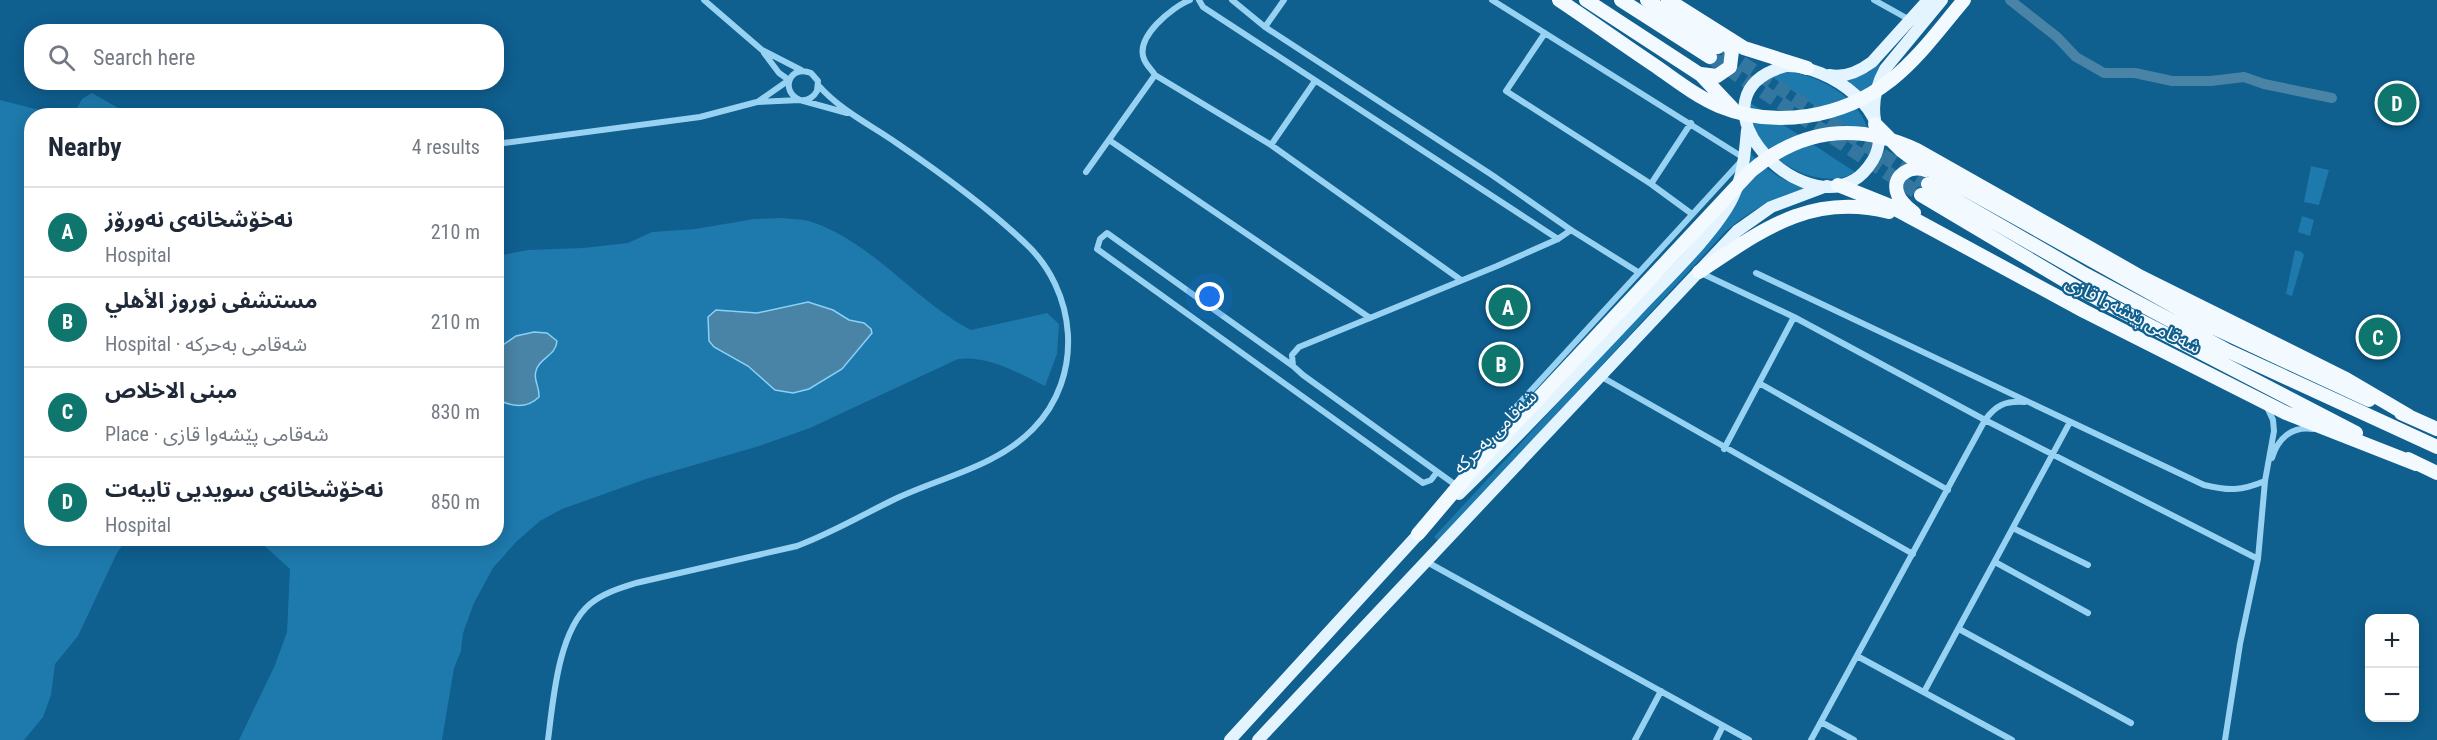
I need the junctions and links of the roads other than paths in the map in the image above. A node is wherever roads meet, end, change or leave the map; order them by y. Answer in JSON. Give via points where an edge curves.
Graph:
{"nodes":[{"id":1,"x":704,"y":0,"type":"edge"},
{"id":2,"x":1190,"y":0,"type":"edge"},
{"id":3,"x":1199,"y":0,"type":"edge"},
{"id":4,"x":1232,"y":0,"type":"edge"},
{"id":5,"x":1284,"y":0,"type":"edge"},
{"id":6,"x":1492,"y":0,"type":"edge"},
{"id":7,"x":1559,"y":0,"type":"edge"},
{"id":8,"x":1586,"y":0,"type":"edge"},
{"id":9,"x":1621,"y":0,"type":"edge"},
{"id":10,"x":1647,"y":0,"type":"edge"},
{"id":11,"x":1668,"y":0,"type":"edge"},
{"id":12,"x":1874,"y":0,"type":"edge"},
{"id":13,"x":1928,"y":0,"type":"edge"},
{"id":14,"x":1942,"y":0,"type":"edge"},
{"id":15,"x":1964,"y":0,"type":"edge"},
{"id":16,"x":1910,"y":21,"type":"junction"},
{"id":17,"x":1265,"y":27,"type":"junction"},
{"id":18,"x":1712,"y":29,"type":"junction"},
{"id":19,"x":1545,"y":33,"type":"junction"},
{"id":20,"x":762,"y":50,"type":"junction"},
{"id":21,"x":801,"y":70,"type":"junction"},
{"id":22,"x":1694,"y":70,"type":"junction"},
{"id":23,"x":1813,"y":70,"type":"junction"},
{"id":24,"x":1155,"y":75,"type":"junction"},
{"id":25,"x":789,"y":80,"type":"junction"},
{"id":26,"x":1316,"y":81,"type":"junction"},
{"id":27,"x":818,"y":85,"type":"junction"},
{"id":28,"x":800,"y":100,"type":"junction"},
{"id":29,"x":757,"y":102,"type":"junction"},
{"id":30,"x":850,"y":114,"type":"junction"},
{"id":31,"x":1691,"y":123,"type":"junction"},
{"id":32,"x":1875,"y":124,"type":"junction"},
{"id":33,"x":1746,"y":126,"type":"junction"},
{"id":34,"x":1109,"y":140,"type":"junction"},
{"id":35,"x":504,"y":143,"type":"edge"},
{"id":36,"x":1271,"y":146,"type":"junction"},
{"id":37,"x":1744,"y":158,"type":"junction"},
{"id":38,"x":1086,"y":172,"type":"dead end"},
{"id":39,"x":1651,"y":184,"type":"junction"},
{"id":40,"x":1929,"y":185,"type":"junction"},
{"id":41,"x":1833,"y":186,"type":"junction"},
{"id":42,"x":1692,"y":214,"type":"junction"},
{"id":43,"x":1571,"y":230,"type":"junction"},
{"id":44,"x":1937,"y":230,"type":"junction"},
{"id":45,"x":1558,"y":239,"type":"junction"},
{"id":46,"x":1959,"y":242,"type":"junction"},
{"id":47,"x":1638,"y":272,"type":"junction"},
{"id":48,"x":1699,"y":272,"type":"junction"},
{"id":49,"x":1756,"y":273,"type":"dead end"},
{"id":50,"x":1461,"y":280,"type":"junction"},
{"id":51,"x":1794,"y":317,"type":"junction"},
{"id":52,"x":1370,"y":318,"type":"junction"},
{"id":53,"x":1293,"y":366,"type":"junction"},
{"id":54,"x":1600,"y":376,"type":"junction"},
{"id":55,"x":1759,"y":383,"type":"junction"},
{"id":56,"x":2258,"y":399,"type":"junction"},
{"id":57,"x":2030,"y":403,"type":"junction"},
{"id":58,"x":2409,"y":416,"type":"junction"},
{"id":59,"x":1985,"y":420,"type":"junction"},
{"id":60,"x":2070,"y":422,"type":"junction"},
{"id":61,"x":1511,"y":427,"type":"junction"},
{"id":62,"x":2437,"y":429,"type":"edge"},
{"id":63,"x":2331,"y":432,"type":"junction"},
{"id":64,"x":2437,"y":447,"type":"edge"},
{"id":65,"x":1724,"y":449,"type":"junction"},
{"id":66,"x":2052,"y":455,"type":"junction"},
{"id":67,"x":2416,"y":464,"type":"junction"},
{"id":68,"x":1437,"y":472,"type":"junction"},
{"id":69,"x":2437,"y":473,"type":"edge"},
{"id":70,"x":2265,"y":481,"type":"junction"},
{"id":71,"x":1457,"y":486,"type":"junction"},
{"id":72,"x":1948,"y":490,"type":"junction"},
{"id":73,"x":2013,"y":528,"type":"junction"},
{"id":74,"x":1418,"y":534,"type":"junction"},
{"id":75,"x":1912,"y":554,"type":"junction"},
{"id":76,"x":2258,"y":559,"type":"junction"},
{"id":77,"x":1428,"y":562,"type":"junction"},
{"id":78,"x":1995,"y":562,"type":"junction"},
{"id":79,"x":2088,"y":566,"type":"dead end"},
{"id":80,"x":2088,"y":613,"type":"dead end"},
{"id":81,"x":1959,"y":629,"type":"junction"},
{"id":82,"x":1857,"y":656,"type":"junction"},
{"id":83,"x":1661,"y":691,"type":"junction"},
{"id":84,"x":1924,"y":692,"type":"junction"},
{"id":85,"x":1821,"y":722,"type":"junction"},
{"id":86,"x":2131,"y":723,"type":"dead end"},
{"id":87,"x":1723,"y":726,"type":"junction"},
{"id":88,"x":548,"y":740,"type":"edge"},
{"id":89,"x":1230,"y":740,"type":"edge"},
{"id":90,"x":1258,"y":740,"type":"edge"},
{"id":91,"x":1635,"y":740,"type":"edge"},
{"id":92,"x":1716,"y":740,"type":"edge"},
{"id":93,"x":1749,"y":740,"type":"edge"},
{"id":94,"x":1811,"y":740,"type":"edge"},
{"id":95,"x":1854,"y":740,"type":"edge"},
{"id":96,"x":2012,"y":740,"type":"edge"},
{"id":97,"x":2225,"y":740,"type":"edge"}],
"edges":[{"from":1,"to":20,"type":"street"},
{"from":2,"to":24,"type":"street","via":[[1177,5],[1159,21],[1144,43],[1143,59]]},
{"from":3,"to":26,"type":"street","via":[[1203,7]]},
{"from":4,"to":17,"type":"street"},
{"from":5,"to":17,"type":"street"},
{"from":6,"to":19,"type":"street"},
{"from":7,"to":15,"type":"highway","via":[[1708,100],[1748,115],[1787,118],[1825,112],[1860,100],[1889,82]]},
{"from":8,"to":22,"type":"highway","name":"شەقامی پێشەوا قازی"},
{"from":9,"to":10,"type":"highway","via":[[1714,52]]},
{"from":11,"to":18,"type":"highway","name":"شەقامی پێشەوا قازی"},
{"from":12,"to":16,"type":"street"},
{"from":13,"to":16,"type":"main road"},
{"from":14,"to":32,"type":"main road","via":[[1880,78],[1874,100]]},
{"from":16,"to":23,"type":"main road","via":[[1862,70],[1834,76]]},
{"from":17,"to":43,"type":"street"},
{"from":18,"to":22,"type":"highway","via":[[1730,45],[1731,64],[1717,76]]},
{"from":18,"to":23,"type":"highway","name":"شەقامی پێشەوا قازی","via":[[1760,55]]},
{"from":19,"to":31,"type":"street"},
{"from":19,"to":39,"type":"street","via":[[1506,91]]},
{"from":20,"to":21,"type":"street"},
{"from":20,"to":25,"type":"street"},
{"from":21,"to":25,"type":"street"},
{"from":21,"to":27,"type":"street","via":[[814,75]]},
{"from":22,"to":33,"type":"highway","name":"شەقامی پێشەوا قازی","via":[[1714,87]]},
{"from":23,"to":32,"type":"main road","name":"شەقامی پێشەوا قازی","via":[[1854,93]]},
{"from":23,"to":33,"type":"main road","via":[[1786,66],[1761,77],[1746,100]]},
{"from":24,"to":34,"type":"street"},
{"from":24,"to":36,"type":"street"},
{"from":25,"to":28,"type":"street","via":[[789,91]]},
{"from":25,"to":29,"type":"street"},
{"from":26,"to":36,"type":"street"},
{"from":26,"to":45,"type":"street"},
{"from":27,"to":28,"type":"street","via":[[813,96]]},
{"from":27,"to":30,"type":"street"},
{"from":28,"to":29,"type":"street"},
{"from":28,"to":30,"type":"street"},
{"from":29,"to":35,"type":"street","via":[[689,118]]},
{"from":30,"to":88,"type":"street","via":[[922,161],[1007,226],[1038,256],[1055,282],[1066,311],[1067,362],[1054,397],[1033,429],[1011,446],[819,538],[636,583],[592,602],[573,624],[565,647]]},
{"from":31,"to":37,"type":"street"},
{"from":31,"to":39,"type":"street"},
{"from":32,"to":40,"type":"highway","name":"شەقامی پێشەوا قازی"},
{"from":32,"to":41,"type":"main road","via":[[1880,140],[1873,160],[1857,179]]},
{"from":33,"to":37,"type":"main road","name":"شەقامی بەحرکە"},
{"from":33,"to":41,"type":"main road","name":"شەقامی پێشەوا قازی","via":[[1768,158],[1785,171],[1806,182]]},
{"from":34,"to":38,"type":"street"},
{"from":34,"to":52,"type":"street"},
{"from":36,"to":50,"type":"street"},
{"from":37,"to":42,"type":"street"},
{"from":37,"to":74,"type":"main road","name":"شەقامی بەحرکە","via":[[1734,196],[1723,215],[1594,357]]},
{"from":39,"to":42,"type":"street"},
{"from":40,"to":44,"type":"highway","via":[[1916,168],[1909,169],[1899,177],[1896,190],[1902,202]]},
{"from":40,"to":58,"type":"highway","name":"شەقامی پێشەوا قازی","via":[[2206,324],[2348,392]]},
{"from":40,"to":64,"type":"highway","name":"شەقامی پێشەوا قازی","via":[[2226,350]]},
{"from":40,"to":67,"type":"highway","name":"شەقامی پێشەوا قازی","via":[[2079,289]]},
{"from":41,"to":44,"type":"highway","name":"شەقامی پێشەوا قازی","via":[[1888,205]]},
{"from":41,"to":48,"type":"main road","name":"شەقامی بەحرکە","via":[[1771,207],[1753,218]]},
{"from":42,"to":47,"type":"street"},
{"from":43,"to":45,"type":"street"},
{"from":43,"to":47,"type":"street"},
{"from":44,"to":46,"type":"highway","name":"شەقامی پێشەوا قازی"},
{"from":45,"to":50,"type":"street"},
{"from":46,"to":48,"type":"highway","via":[[1883,211],[1854,206],[1824,208],[1796,214],[1770,226]]},
{"from":46,"to":56,"type":"highway","name":"شەقامی پێشەوا قازی"},
{"from":47,"to":61,"type":"street","via":[[1515,408]]},
{"from":48,"to":51,"type":"street"},
{"from":48,"to":54,"type":"main road","name":"شەقامی بەحرکە"},
{"from":49,"to":57,"type":"street"},
{"from":50,"to":52,"type":"street"},
{"from":51,"to":55,"type":"street"},
{"from":51,"to":59,"type":"street"},
{"from":52,"to":53,"type":"street","via":[[1299,347],[1292,356]]},
{"from":53,"to":68,"type":"street"},
{"from":53,"to":68,"type":"street","via":[[1107,233],[1100,238],[1097,249],[1423,483]]},
{"from":54,"to":65,"type":"street"},
{"from":54,"to":77,"type":"main road","name":"شەقامی بەحرکە"},
{"from":55,"to":65,"type":"street"},
{"from":55,"to":72,"type":"street"},
{"from":56,"to":63,"type":"highway","name":"شەقامی پێشەوا قازی"},
{"from":56,"to":70,"type":"street","via":[[2273,420]]},
{"from":57,"to":59,"type":"street","via":[[2002,404]]},
{"from":57,"to":60,"type":"street"},
{"from":58,"to":61,"type":"highway","via":[[2346,379],[2141,277],[1923,153],[1890,138],[1834,132],[1778,151],[1751,171]]},
{"from":58,"to":62,"type":"highway","name":"شەقامی پێشەوا قازی"},
{"from":59,"to":66,"type":"street"},
{"from":59,"to":72,"type":"street"},
{"from":60,"to":66,"type":"street"},
{"from":60,"to":70,"type":"street","via":[[2204,485],[2243,489]]},
{"from":61,"to":71,"type":"highway"},
{"from":63,"to":67,"type":"highway","name":"شەقامی پێشەوا قازی"},
{"from":63,"to":70,"type":"street","via":[[2298,429],[2286,435],[2274,452]]},
{"from":65,"to":75,"type":"street"},
{"from":66,"to":73,"type":"street"},
{"from":66,"to":76,"type":"street"},
{"from":67,"to":69,"type":"highway","name":"شەقامی پێشەوا قازی"},
{"from":68,"to":71,"type":"street"},
{"from":70,"to":76,"type":"street"},
{"from":71,"to":74,"type":"highway"},
{"from":72,"to":75,"type":"street"},
{"from":73,"to":78,"type":"street"},
{"from":73,"to":79,"type":"street"},
{"from":74,"to":89,"type":"main road","name":"شەقامی بەحرکە"},
{"from":75,"to":82,"type":"street"},
{"from":76,"to":97,"type":"street"},
{"from":77,"to":83,"type":"street"},
{"from":77,"to":90,"type":"main road","name":"شەقامی بەحرکە"},
{"from":78,"to":80,"type":"street"},
{"from":78,"to":81,"type":"street"},
{"from":81,"to":84,"type":"street"},
{"from":81,"to":86,"type":"street"},
{"from":82,"to":84,"type":"street"},
{"from":82,"to":85,"type":"street"},
{"from":83,"to":87,"type":"street"},
{"from":83,"to":91,"type":"street"},
{"from":84,"to":96,"type":"street"},
{"from":85,"to":94,"type":"street"},
{"from":85,"to":95,"type":"street"},
{"from":87,"to":92,"type":"street"},
{"from":87,"to":93,"type":"street"}]}
